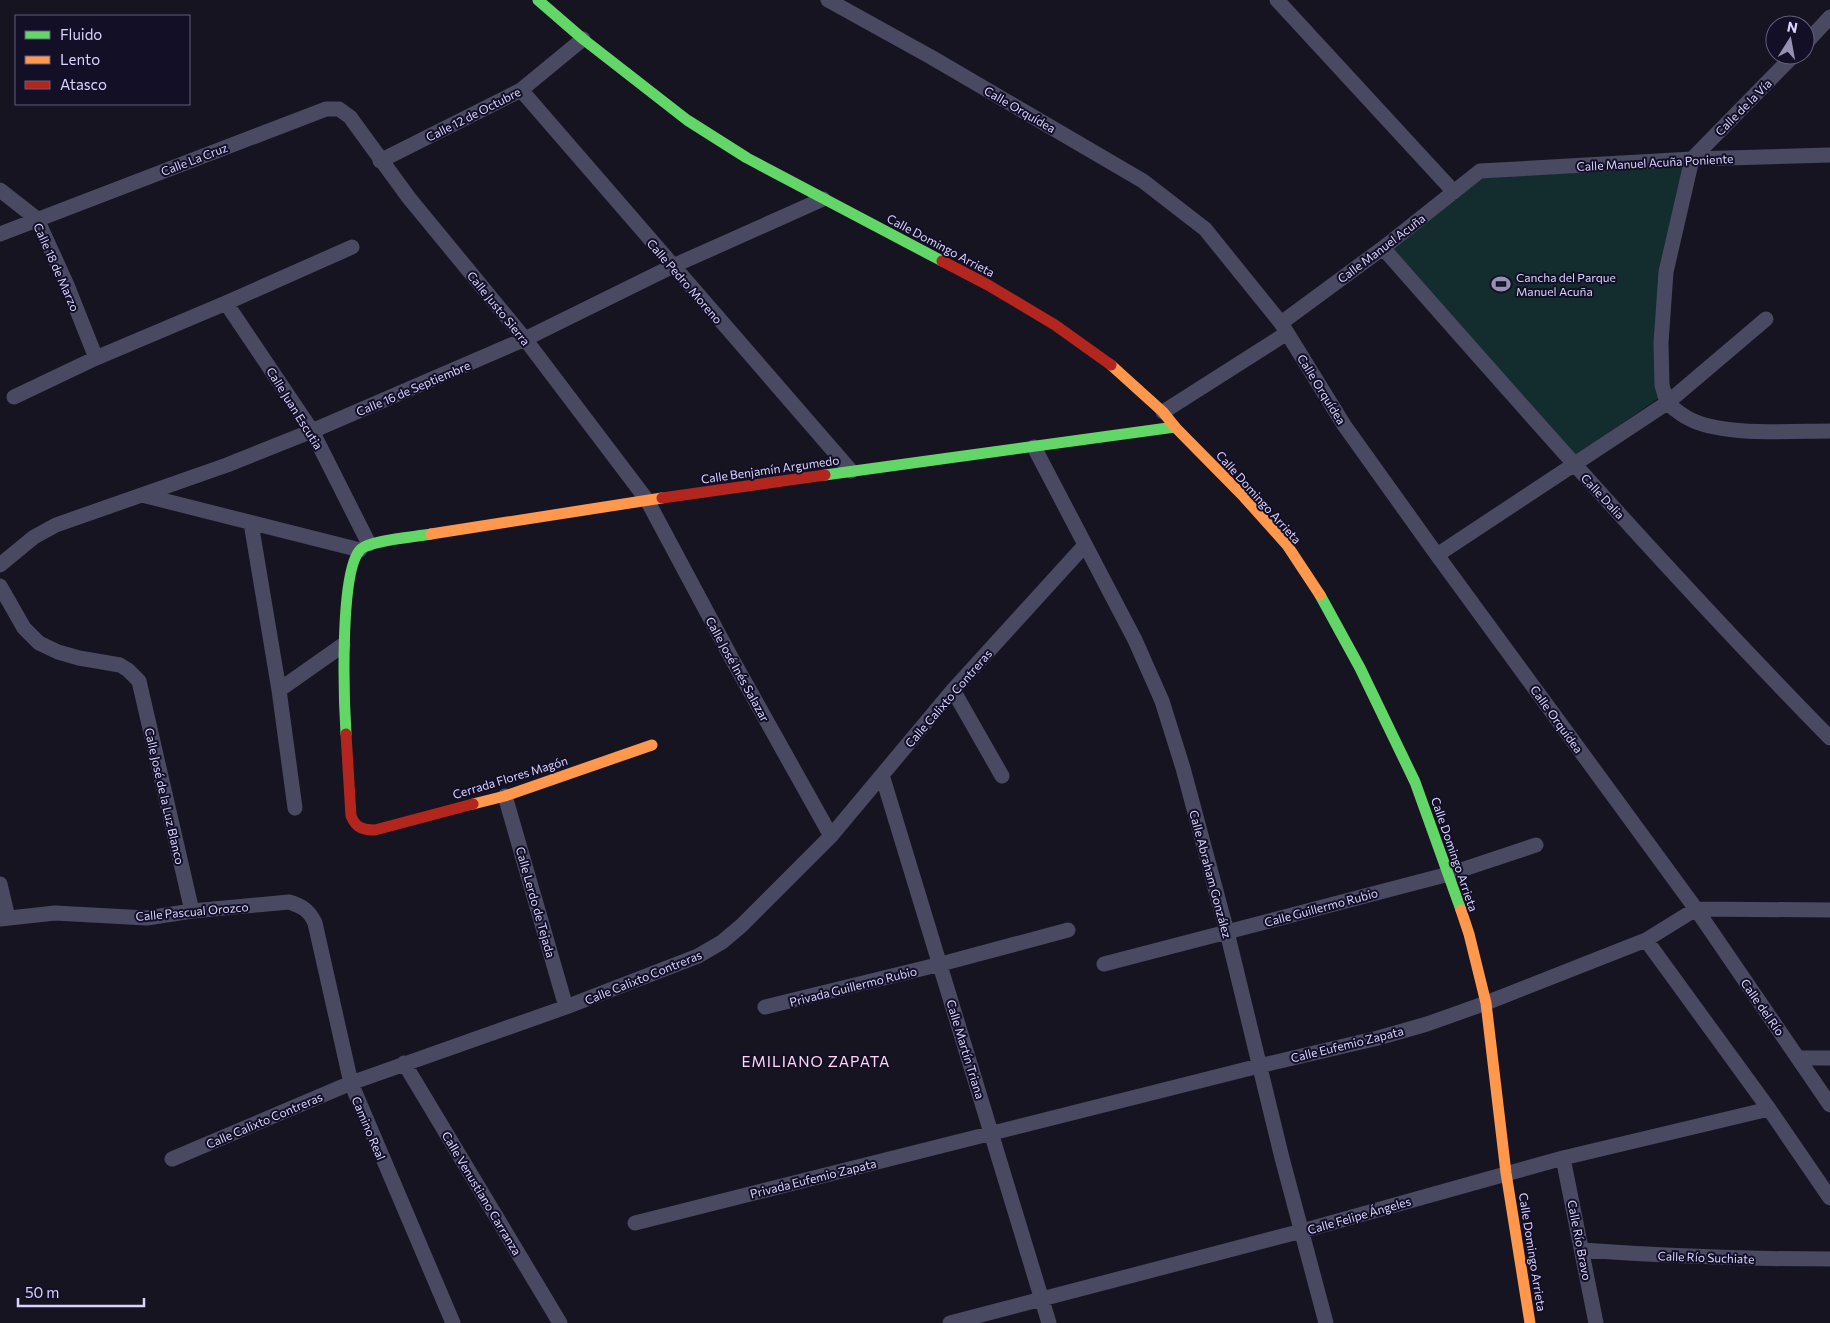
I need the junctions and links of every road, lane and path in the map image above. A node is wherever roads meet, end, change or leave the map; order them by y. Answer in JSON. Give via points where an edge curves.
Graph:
{"nodes":[{"id":1,"x":538,"y":0,"type":"edge"},
{"id":2,"x":828,"y":0,"type":"edge"},
{"id":3,"x":1277,"y":0,"type":"edge"},
{"id":4,"x":1830,"y":17,"type":"edge"},
{"id":5,"x":1815,"y":33,"type":"edge"},
{"id":6,"x":583,"y":39,"type":"junction"},
{"id":7,"x":1784,"y":65,"type":"edge"},
{"id":8,"x":521,"y":90,"type":"junction"},
{"id":9,"x":350,"y":117,"type":"joint"},
{"id":10,"x":1830,"y":155,"type":"edge"},
{"id":11,"x":1692,"y":158,"type":"junction"},
{"id":12,"x":380,"y":161,"type":"junction"},
{"id":13,"x":1480,"y":171,"type":"joint"},
{"id":14,"x":0,"y":190,"type":"edge"},
{"id":15,"x":1454,"y":192,"type":"junction"},
{"id":16,"x":823,"y":199,"type":"junction"},
{"id":17,"x":37,"y":219,"type":"junction"},
{"id":18,"x":0,"y":234,"type":"edge"},
{"id":19,"x":352,"y":247,"type":"dead end"},
{"id":20,"x":1383,"y":248,"type":"junction"},
{"id":21,"x":673,"y":266,"type":"junction"},
{"id":22,"x":226,"y":303,"type":"junction"},
{"id":23,"x":1766,"y":319,"type":"dead end"},
{"id":24,"x":1282,"y":331,"type":"junction"},
{"id":25,"x":525,"y":339,"type":"junction"},
{"id":26,"x":96,"y":358,"type":"junction"},
{"id":27,"x":14,"y":397,"type":"dead end"},
{"id":28,"x":1667,"y":403,"type":"junction"},
{"id":29,"x":1163,"y":412,"type":"junction"},
{"id":30,"x":1175,"y":427,"type":"junction"},
{"id":31,"x":312,"y":431,"type":"junction"},
{"id":32,"x":1830,"y":431,"type":"edge"},
{"id":33,"x":1034,"y":447,"type":"junction"},
{"id":34,"x":1574,"y":465,"type":"junction"},
{"id":35,"x":851,"y":471,"type":"junction"},
{"id":36,"x":142,"y":495,"type":"junction"},
{"id":37,"x":647,"y":500,"type":"junction"},
{"id":38,"x":252,"y":523,"type":"junction"},
{"id":39,"x":1084,"y":545,"type":"junction"},
{"id":40,"x":364,"y":547,"type":"junction"},
{"id":41,"x":1437,"y":555,"type":"junction"},
{"id":42,"x":0,"y":566,"type":"edge"},
{"id":43,"x":0,"y":586,"type":"edge"},
{"id":44,"x":343,"y":645,"type":"junction"},
{"id":45,"x":279,"y":690,"type":"junction"},
{"id":46,"x":953,"y":690,"type":"junction"},
{"id":47,"x":1830,"y":738,"type":"edge"},
{"id":48,"x":652,"y":745,"type":"dead end"},
{"id":49,"x":882,"y":776,"type":"junction"},
{"id":50,"x":1002,"y":776,"type":"dead end"},
{"id":51,"x":505,"y":796,"type":"junction"},
{"id":52,"x":295,"y":808,"type":"dead end"},
{"id":53,"x":831,"y":836,"type":"junction"},
{"id":54,"x":1536,"y":845,"type":"dead end"},
{"id":55,"x":1449,"y":874,"type":"junction"},
{"id":56,"x":0,"y":884,"type":"edge"},
{"id":57,"x":1830,"y":910,"type":"edge"},
{"id":58,"x":192,"y":911,"type":"junction"},
{"id":59,"x":1692,"y":911,"type":"junction"},
{"id":60,"x":4,"y":918,"type":"edge"},
{"id":61,"x":315,"y":923,"type":"joint"},
{"id":62,"x":1068,"y":930,"type":"dead end"},
{"id":63,"x":1227,"y":932,"type":"junction"},
{"id":64,"x":1652,"y":936,"type":"junction"},
{"id":65,"x":940,"y":964,"type":"junction"},
{"id":66,"x":1104,"y":964,"type":"dead end"},
{"id":67,"x":1486,"y":1003,"type":"junction"},
{"id":68,"x":566,"y":1007,"type":"junction"},
{"id":69,"x":765,"y":1007,"type":"dead end"},
{"id":70,"x":1798,"y":1058,"type":"junction"},
{"id":71,"x":1830,"y":1058,"type":"edge"},
{"id":72,"x":404,"y":1063,"type":"junction"},
{"id":73,"x":1259,"y":1066,"type":"junction"},
{"id":74,"x":351,"y":1083,"type":"junction"},
{"id":75,"x":1830,"y":1104,"type":"edge"},
{"id":76,"x":1769,"y":1109,"type":"junction"},
{"id":77,"x":991,"y":1134,"type":"junction"},
{"id":78,"x":1563,"y":1158,"type":"junction"},
{"id":79,"x":172,"y":1159,"type":"dead end"},
{"id":80,"x":1506,"y":1173,"type":"junction"},
{"id":81,"x":1830,"y":1198,"type":"edge"},
{"id":82,"x":636,"y":1223,"type":"dead end"},
{"id":83,"x":1302,"y":1231,"type":"junction"},
{"id":84,"x":1582,"y":1250,"type":"junction"},
{"id":85,"x":1830,"y":1259,"type":"edge"},
{"id":86,"x":1041,"y":1298,"type":"junction"},
{"id":87,"x":452,"y":1323,"type":"edge"},
{"id":88,"x":560,"y":1323,"type":"edge"},
{"id":89,"x":950,"y":1323,"type":"edge"},
{"id":90,"x":1049,"y":1323,"type":"edge"},
{"id":91,"x":1326,"y":1323,"type":"edge"},
{"id":92,"x":1530,"y":1323,"type":"edge"},
{"id":93,"x":1596,"y":1323,"type":"edge"}],
"edges":[{"from":1,"to":6,"type":"street","name":"Calle Domingo Arrieta"},
{"from":2,"to":24,"type":"street","name":"Calle Orquídea","via":[[1143,181],[1205,229]]},
{"from":3,"to":15,"type":"street"},
{"from":4,"to":5,"type":"street"},
{"from":6,"to":8,"type":"street","name":"Calle 12 de Octubre"},
{"from":6,"to":16,"type":"street","name":"Calle Domingo Arrieta","via":[[687,120],[747,158]]},
{"from":7,"to":11,"type":"street","name":"Calle de la Vía"},
{"from":8,"to":12,"type":"street","name":"Calle 12 de Octubre"},
{"from":8,"to":21,"type":"street","name":"Calle Pedro Moreno"},
{"from":9,"to":12,"type":"street","name":"Calle Justo Sierra"},
{"from":9,"to":17,"type":"street","name":"Calle La Cruz","via":[[339,109],[326,109]]},
{"from":10,"to":11,"type":"street","name":"Calle Manuel Acuña Poniente"},
{"from":11,"to":13,"type":"street","name":"Calle Manuel Acuña Poniente"},
{"from":11,"to":28,"type":"street","via":[[1666,272],[1661,343],[1662,385]]},
{"from":12,"to":25,"type":"street","name":"Calle Justo Sierra"},
{"from":13,"to":15,"type":"street","name":"Calle Manuel Acuña"},
{"from":14,"to":17,"type":"street","name":"Calle 18 de Marzo"},
{"from":15,"to":20,"type":"street","name":"Calle Manuel Acuña"},
{"from":16,"to":21,"type":"street","name":"Calle 16 de Septiembre"},
{"from":16,"to":29,"type":"street","name":"Calle Domingo Arrieta","via":[[988,285],[1055,325],[1113,367]]},
{"from":17,"to":18,"type":"street","name":"Calle La Cruz"},
{"from":17,"to":26,"type":"street","name":"Calle 18 de Marzo"},
{"from":19,"to":22,"type":"street"},
{"from":20,"to":24,"type":"street","name":"Calle Manuel Acuña"},
{"from":20,"to":34,"type":"street","name":"Calle Dalia"},
{"from":21,"to":25,"type":"street","name":"Calle 16 de Septiembre"},
{"from":21,"to":35,"type":"street","name":"Calle Pedro Moreno"},
{"from":22,"to":26,"type":"street"},
{"from":22,"to":31,"type":"street","name":"Calle Juan Escutia"},
{"from":23,"to":28,"type":"street"},
{"from":24,"to":29,"type":"street","name":"Calle Manuel Acuña","via":[[1252,356]]},
{"from":24,"to":41,"type":"street","name":"Calle Orquídea","via":[[1344,425]]},
{"from":25,"to":31,"type":"street","name":"Calle 16 de Septiembre"},
{"from":25,"to":37,"type":"street","name":"Calle Justo Sierra"},
{"from":26,"to":27,"type":"street"},
{"from":28,"to":32,"type":"street","via":[[1687,418],[1715,427],[1752,431]]},
{"from":28,"to":34,"type":"street"},
{"from":29,"to":30,"type":"street","name":"Calle Domingo Arrieta"},
{"from":30,"to":33,"type":"street","name":"Calle Benjamín Argumedo"},
{"from":30,"to":55,"type":"street","name":"Calle Domingo Arrieta","via":[[1287,545],[1326,604],[1415,782]]},
{"from":31,"to":36,"type":"street","name":"Calle 16 de Septiembre"},
{"from":31,"to":40,"type":"street","name":"Calle Juan Escutia"},
{"from":33,"to":35,"type":"street","name":"Calle Benjamín Argumedo"},
{"from":33,"to":39,"type":"street","name":"Calle Abraham González"},
{"from":34,"to":41,"type":"street"},
{"from":34,"to":47,"type":"street","name":"Calle Dalia"},
{"from":35,"to":37,"type":"street","name":"Calle Benjamín Argumedo"},
{"from":36,"to":38,"type":"street"},
{"from":36,"to":42,"type":"street","name":"Calle 16 de Septiembre","via":[[56,525],[34,538]]},
{"from":37,"to":40,"type":"street","name":"Calle Benjamín Argumedo"},
{"from":37,"to":53,"type":"street","name":"Calle José Inés Salazar"},
{"from":38,"to":40,"type":"street"},
{"from":38,"to":45,"type":"street"},
{"from":39,"to":46,"type":"street","name":"Calle Calixto Contreras"},
{"from":39,"to":63,"type":"street","name":"Calle Abraham González","via":[[1162,701]]},
{"from":40,"to":44,"type":"street","via":[[355,558],[351,572]]},
{"from":41,"to":59,"type":"street","name":"Calle Orquídea"},
{"from":43,"to":58,"type":"street","name":"Calle José de la Luz Blanco","via":[[24,628],[39,643],[79,658],[120,665],[138,682]]},
{"from":44,"to":45,"type":"street"},
{"from":44,"to":51,"type":"street","name":"Cerrada Flores Magón","via":[[351,816],[357,827],[374,830]]},
{"from":45,"to":52,"type":"street"},
{"from":46,"to":49,"type":"street","name":"Calle Calixto Contreras"},
{"from":46,"to":50,"type":"street"},
{"from":48,"to":51,"type":"street","name":"Cerrada Flores Magón"},
{"from":49,"to":53,"type":"street","name":"Calle Calixto Contreras"},
{"from":49,"to":65,"type":"street","name":"Calle Martín Triana"},
{"from":51,"to":68,"type":"street","name":"Calle Lerdo de Tejada"},
{"from":53,"to":68,"type":"street","name":"Calle Calixto Contreras","via":[[722,942],[698,956]]},
{"from":54,"to":55,"type":"street","name":"Calle Guillermo Rubio"},
{"from":55,"to":63,"type":"street","name":"Calle Guillermo Rubio"},
{"from":55,"to":67,"type":"street","name":"Calle Domingo Arrieta","via":[[1469,934]]},
{"from":56,"to":60,"type":"street"},
{"from":57,"to":59,"type":"street"},
{"from":58,"to":60,"type":"street","name":"Calle Pascual Orozco","via":[[147,918],[55,913]]},
{"from":58,"to":61,"type":"street","name":"Calle Pascual Orozco","via":[[289,902],[310,913]]},
{"from":59,"to":64,"type":"street","name":"Calle Eufemio Zapata"},
{"from":59,"to":70,"type":"street","name":"Calle del Río"},
{"from":61,"to":74,"type":"street","name":"Camino Real"},
{"from":62,"to":65,"type":"street"},
{"from":63,"to":66,"type":"street","name":"Calle Guillermo Rubio"},
{"from":63,"to":73,"type":"street","name":"Calle Abraham González"},
{"from":64,"to":67,"type":"street","name":"Calle Eufemio Zapata"},
{"from":64,"to":76,"type":"street"},
{"from":65,"to":69,"type":"street","name":"Privada Guillermo Rubio"},
{"from":65,"to":77,"type":"street","name":"Calle Martín Triana"},
{"from":67,"to":73,"type":"street","name":"Calle Eufemio Zapata","via":[[1378,1038]]},
{"from":67,"to":80,"type":"street","name":"Calle Domingo Arrieta"},
{"from":68,"to":72,"type":"street","name":"Calle Calixto Contreras"},
{"from":70,"to":71,"type":"street"},
{"from":70,"to":75,"type":"street","name":"Calle del Río"},
{"from":72,"to":74,"type":"street","name":"Calle Calixto Contreras"},
{"from":72,"to":88,"type":"street","name":"Calle Venustiano Carranza"},
{"from":73,"to":77,"type":"street","name":"Calle Eufemio Zapata"},
{"from":73,"to":83,"type":"street","name":"Calle Abraham González"},
{"from":74,"to":79,"type":"street","name":"Calle Calixto Contreras"},
{"from":74,"to":87,"type":"street","name":"Camino Real"},
{"from":76,"to":78,"type":"street","name":"Calle Felipe Ángeles"},
{"from":76,"to":81,"type":"street"},
{"from":77,"to":82,"type":"street","name":"Privada Eufemio Zapata"},
{"from":77,"to":86,"type":"street","name":"Calle Martín Triana"},
{"from":78,"to":80,"type":"street","name":"Calle Felipe Ángeles"},
{"from":78,"to":84,"type":"street","name":"Calle Río Bravo"},
{"from":80,"to":83,"type":"street","name":"Calle Felipe Ángeles"},
{"from":80,"to":92,"type":"street","name":"Calle Domingo Arrieta"},
{"from":83,"to":86,"type":"street","name":"Calle Felipe Ángeles"},
{"from":83,"to":91,"type":"street","name":"Calle Abraham González"},
{"from":84,"to":85,"type":"street","name":"Calle Río Suchiate","via":[[1667,1256]]},
{"from":84,"to":93,"type":"street","name":"Calle Río Bravo"},
{"from":86,"to":89,"type":"street","name":"Calle Felipe Ángeles"},
{"from":86,"to":90,"type":"street","name":"Calle Martín Triana"}]}
